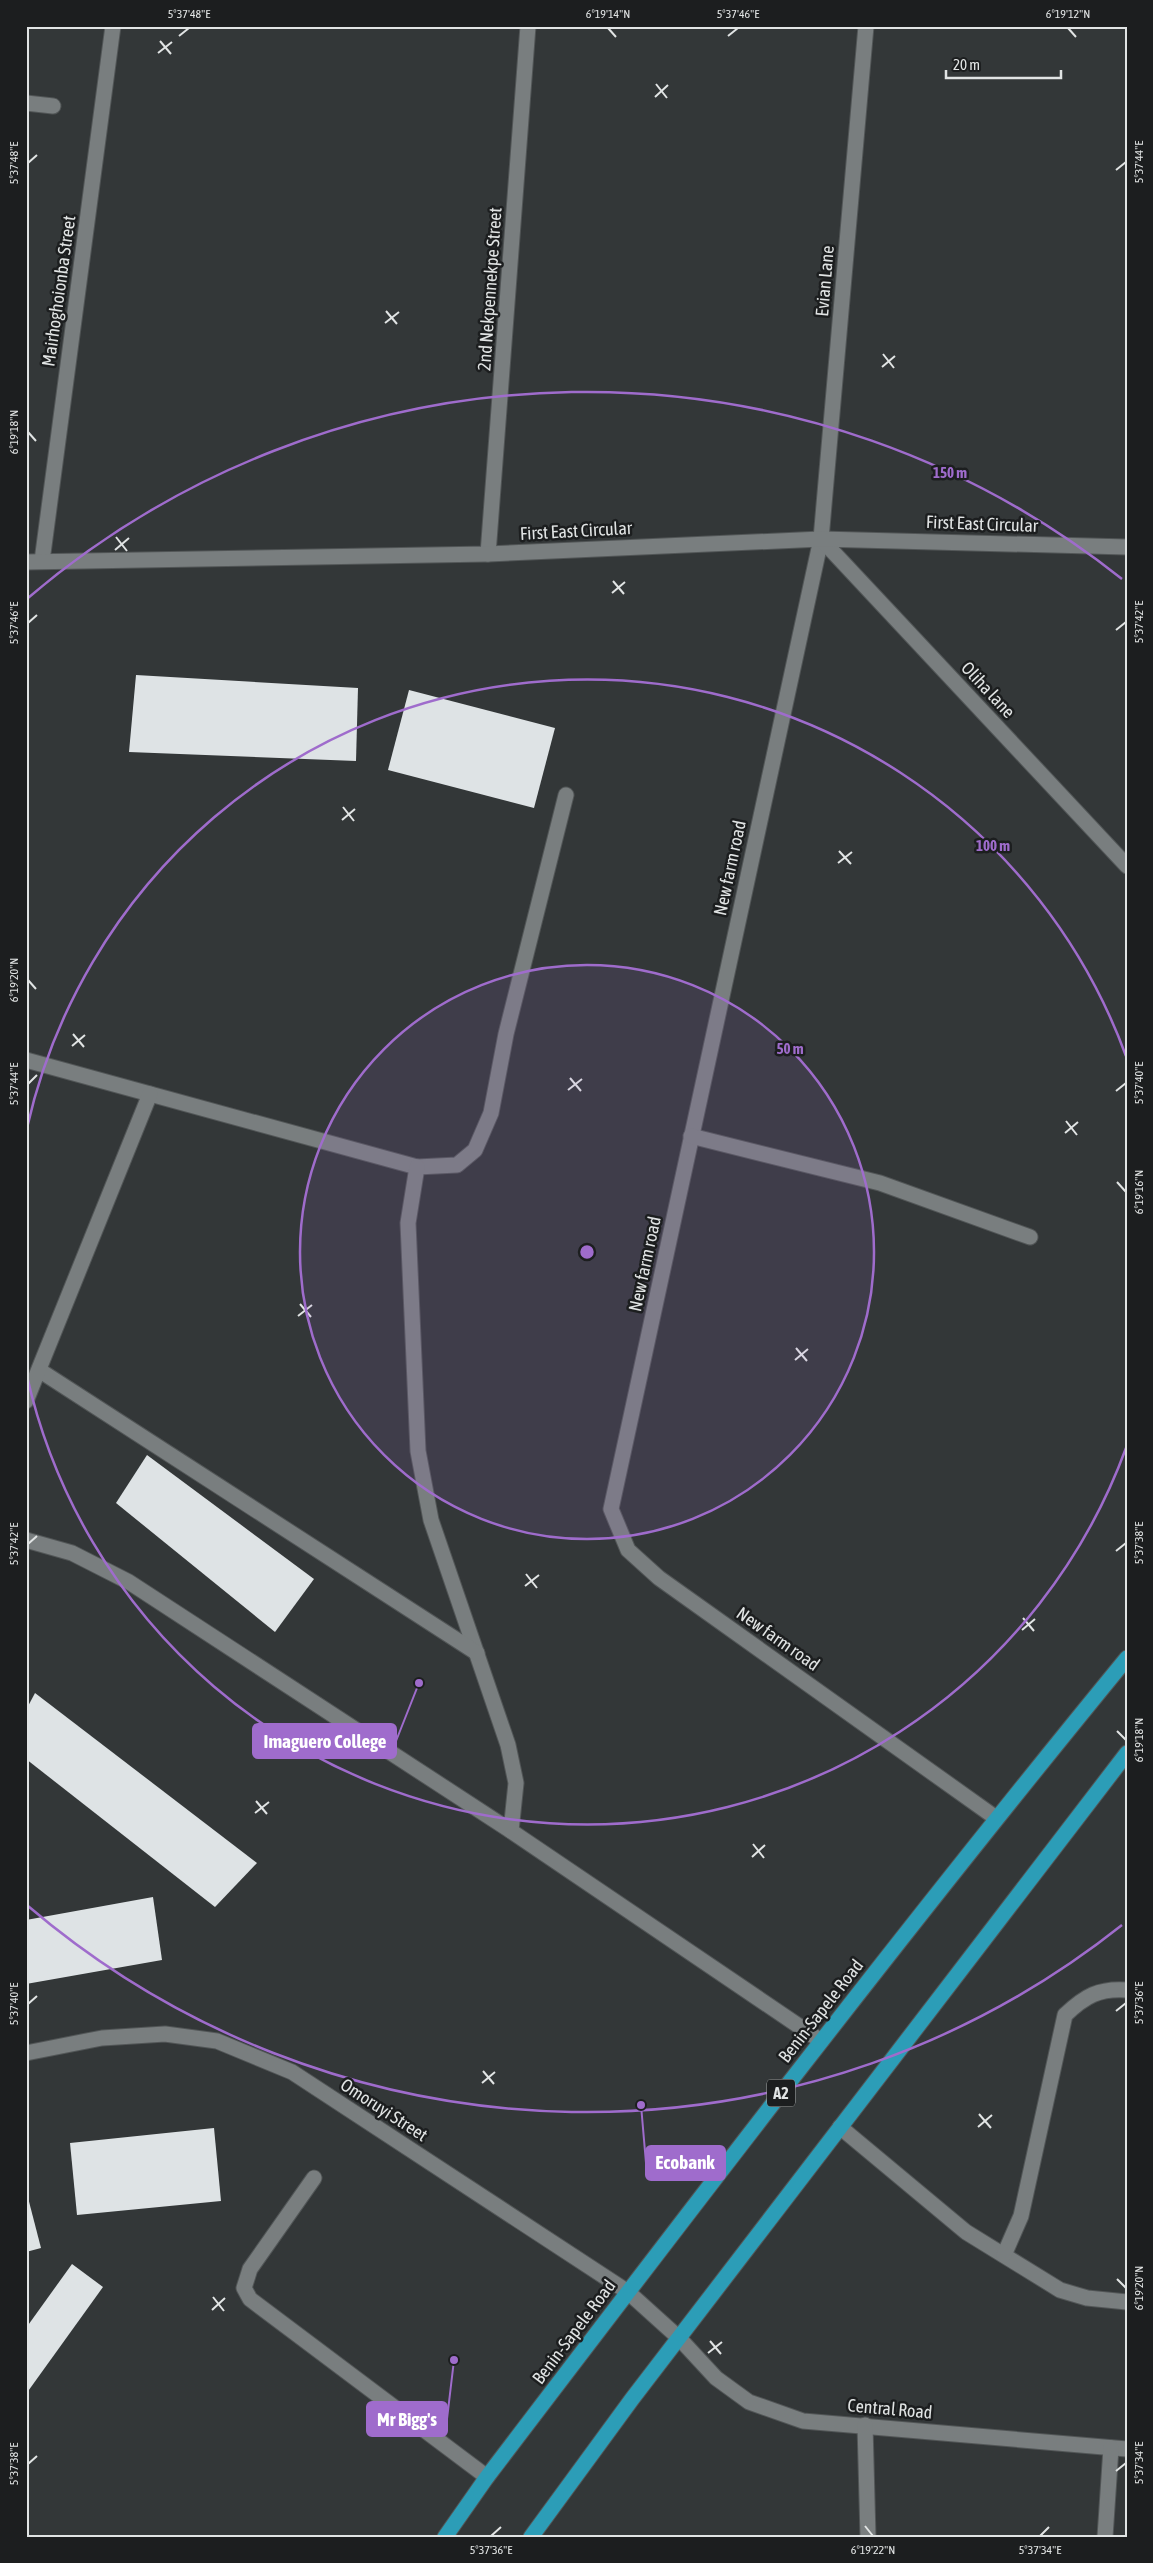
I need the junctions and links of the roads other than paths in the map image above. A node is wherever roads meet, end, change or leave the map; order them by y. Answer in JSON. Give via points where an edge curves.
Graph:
{"nodes":[{"id":1,"x":113,"y":26,"type":"edge"},
{"id":2,"x":528,"y":26,"type":"edge"},
{"id":3,"x":866,"y":26,"type":"edge"},
{"id":4,"x":26,"y":103,"type":"edge"},
{"id":5,"x":53,"y":106,"type":"dead end"},
{"id":6,"x":821,"y":539,"type":"junction"},
{"id":7,"x":1127,"y":547,"type":"edge"},
{"id":8,"x":488,"y":554,"type":"junction"},
{"id":9,"x":42,"y":561,"type":"junction"},
{"id":10,"x":26,"y":562,"type":"edge"},
{"id":11,"x":566,"y":795,"type":"dead end"},
{"id":12,"x":1127,"y":866,"type":"edge"},
{"id":13,"x":26,"y":1060,"type":"edge"},
{"id":14,"x":150,"y":1094,"type":"junction"},
{"id":15,"x":691,"y":1136,"type":"junction"},
{"id":16,"x":417,"y":1167,"type":"junction"},
{"id":17,"x":1030,"y":1238,"type":"dead end"},
{"id":18,"x":39,"y":1370,"type":"junction"},
{"id":19,"x":26,"y":1401,"type":"edge"},
{"id":20,"x":26,"y":1540,"type":"edge"},
{"id":21,"x":477,"y":1653,"type":"junction"},
{"id":22,"x":1127,"y":1658,"type":"edge"},
{"id":23,"x":1127,"y":1752,"type":"edge"},
{"id":24,"x":996,"y":1818,"type":"junction"},
{"id":25,"x":511,"y":1832,"type":"junction"},
{"id":26,"x":1127,"y":1990,"type":"edge"},
{"id":27,"x":821,"y":2041,"type":"junction"},
{"id":28,"x":26,"y":2053,"type":"edge"},
{"id":29,"x":840,"y":2127,"type":"junction"},
{"id":30,"x":314,"y":2178,"type":"dead end"},
{"id":31,"x":1004,"y":2255,"type":"junction"},
{"id":32,"x":628,"y":2292,"type":"junction"},
{"id":33,"x":1127,"y":2302,"type":"edge"},
{"id":34,"x":679,"y":2338,"type":"junction"},
{"id":35,"x":865,"y":2426,"type":"junction"},
{"id":36,"x":1110,"y":2448,"type":"junction"},
{"id":37,"x":1127,"y":2449,"type":"edge"},
{"id":38,"x":486,"y":2477,"type":"junction"},
{"id":39,"x":445,"y":2537,"type":"edge"},
{"id":40,"x":530,"y":2537,"type":"edge"},
{"id":41,"x":868,"y":2537,"type":"edge"},
{"id":42,"x":1105,"y":2537,"type":"edge"}],
"edges":[{"from":1,"to":9,"type":"street","name":"Mairhoghoionba Street"},
{"from":2,"to":8,"type":"street","name":"2nd Nekpennekpe Street"},
{"from":3,"to":6,"type":"street","name":"Evian Lane"},
{"from":4,"to":5,"type":"street"},
{"from":6,"to":7,"type":"street","name":"First East Circular"},
{"from":6,"to":8,"type":"street","name":"First East Circular"},
{"from":6,"to":12,"type":"street","name":"Oliha lane"},
{"from":6,"to":15,"type":"street","name":"New farm road"},
{"from":8,"to":9,"type":"street","name":"First East Circular"},
{"from":9,"to":10,"type":"street","name":"First East Circular"},
{"from":11,"to":16,"type":"street","via":[[506,1034],[491,1113],[475,1150],[457,1165]]},
{"from":13,"to":14,"type":"street"},
{"from":14,"to":16,"type":"street"},
{"from":14,"to":18,"type":"street"},
{"from":15,"to":17,"type":"street","via":[[880,1183]]},
{"from":15,"to":24,"type":"street","name":"New farm road","via":[[611,1509],[628,1550],[659,1578]]},
{"from":16,"to":21,"type":"street","via":[[408,1223],[418,1451],[431,1520]]},
{"from":18,"to":19,"type":"street"},
{"from":18,"to":21,"type":"street"},
{"from":20,"to":25,"type":"street","via":[[72,1553],[129,1582]]},
{"from":21,"to":25,"type":"street","via":[[500,1718],[516,1783]]},
{"from":22,"to":24,"type":"highway","name":"Benin-Sapele Road","number":"A2"},
{"from":23,"to":29,"type":"highway"},
{"from":24,"to":27,"type":"highway","name":"Benin-Sapele Road","number":"A2"},
{"from":25,"to":27,"type":"street"},
{"from":26,"to":31,"type":"street","via":[[1108,1989],[1082,2000],[1065,2015],[1021,2216]]},
{"from":27,"to":32,"type":"highway","name":"Benin-Sapele Road","number":"A2"},
{"from":28,"to":32,"type":"street","name":"Omoruyi Street","via":[[102,2038],[156,2034],[217,2041],[292,2072]]},
{"from":29,"to":31,"type":"street","via":[[966,2232]]},
{"from":29,"to":34,"type":"highway"},
{"from":30,"to":38,"type":"street","via":[[250,2269],[244,2288],[250,2298]]},
{"from":31,"to":33,"type":"street","via":[[1060,2290],[1087,2298]]},
{"from":32,"to":34,"type":"street","name":"Omoruyi Street"},
{"from":32,"to":38,"type":"highway","name":"Benin-Sapele Road","number":"A2"},
{"from":34,"to":35,"type":"street","name":"Central Road","via":[[716,2378],[749,2402],[802,2421]]},
{"from":34,"to":40,"type":"highway"},
{"from":35,"to":36,"type":"street","name":"Central Road"},
{"from":35,"to":41,"type":"street"},
{"from":36,"to":37,"type":"street","name":"Central Road"},
{"from":36,"to":42,"type":"street"},
{"from":38,"to":39,"type":"highway","name":"Benin-Sapele Road","number":"A2"}]}
